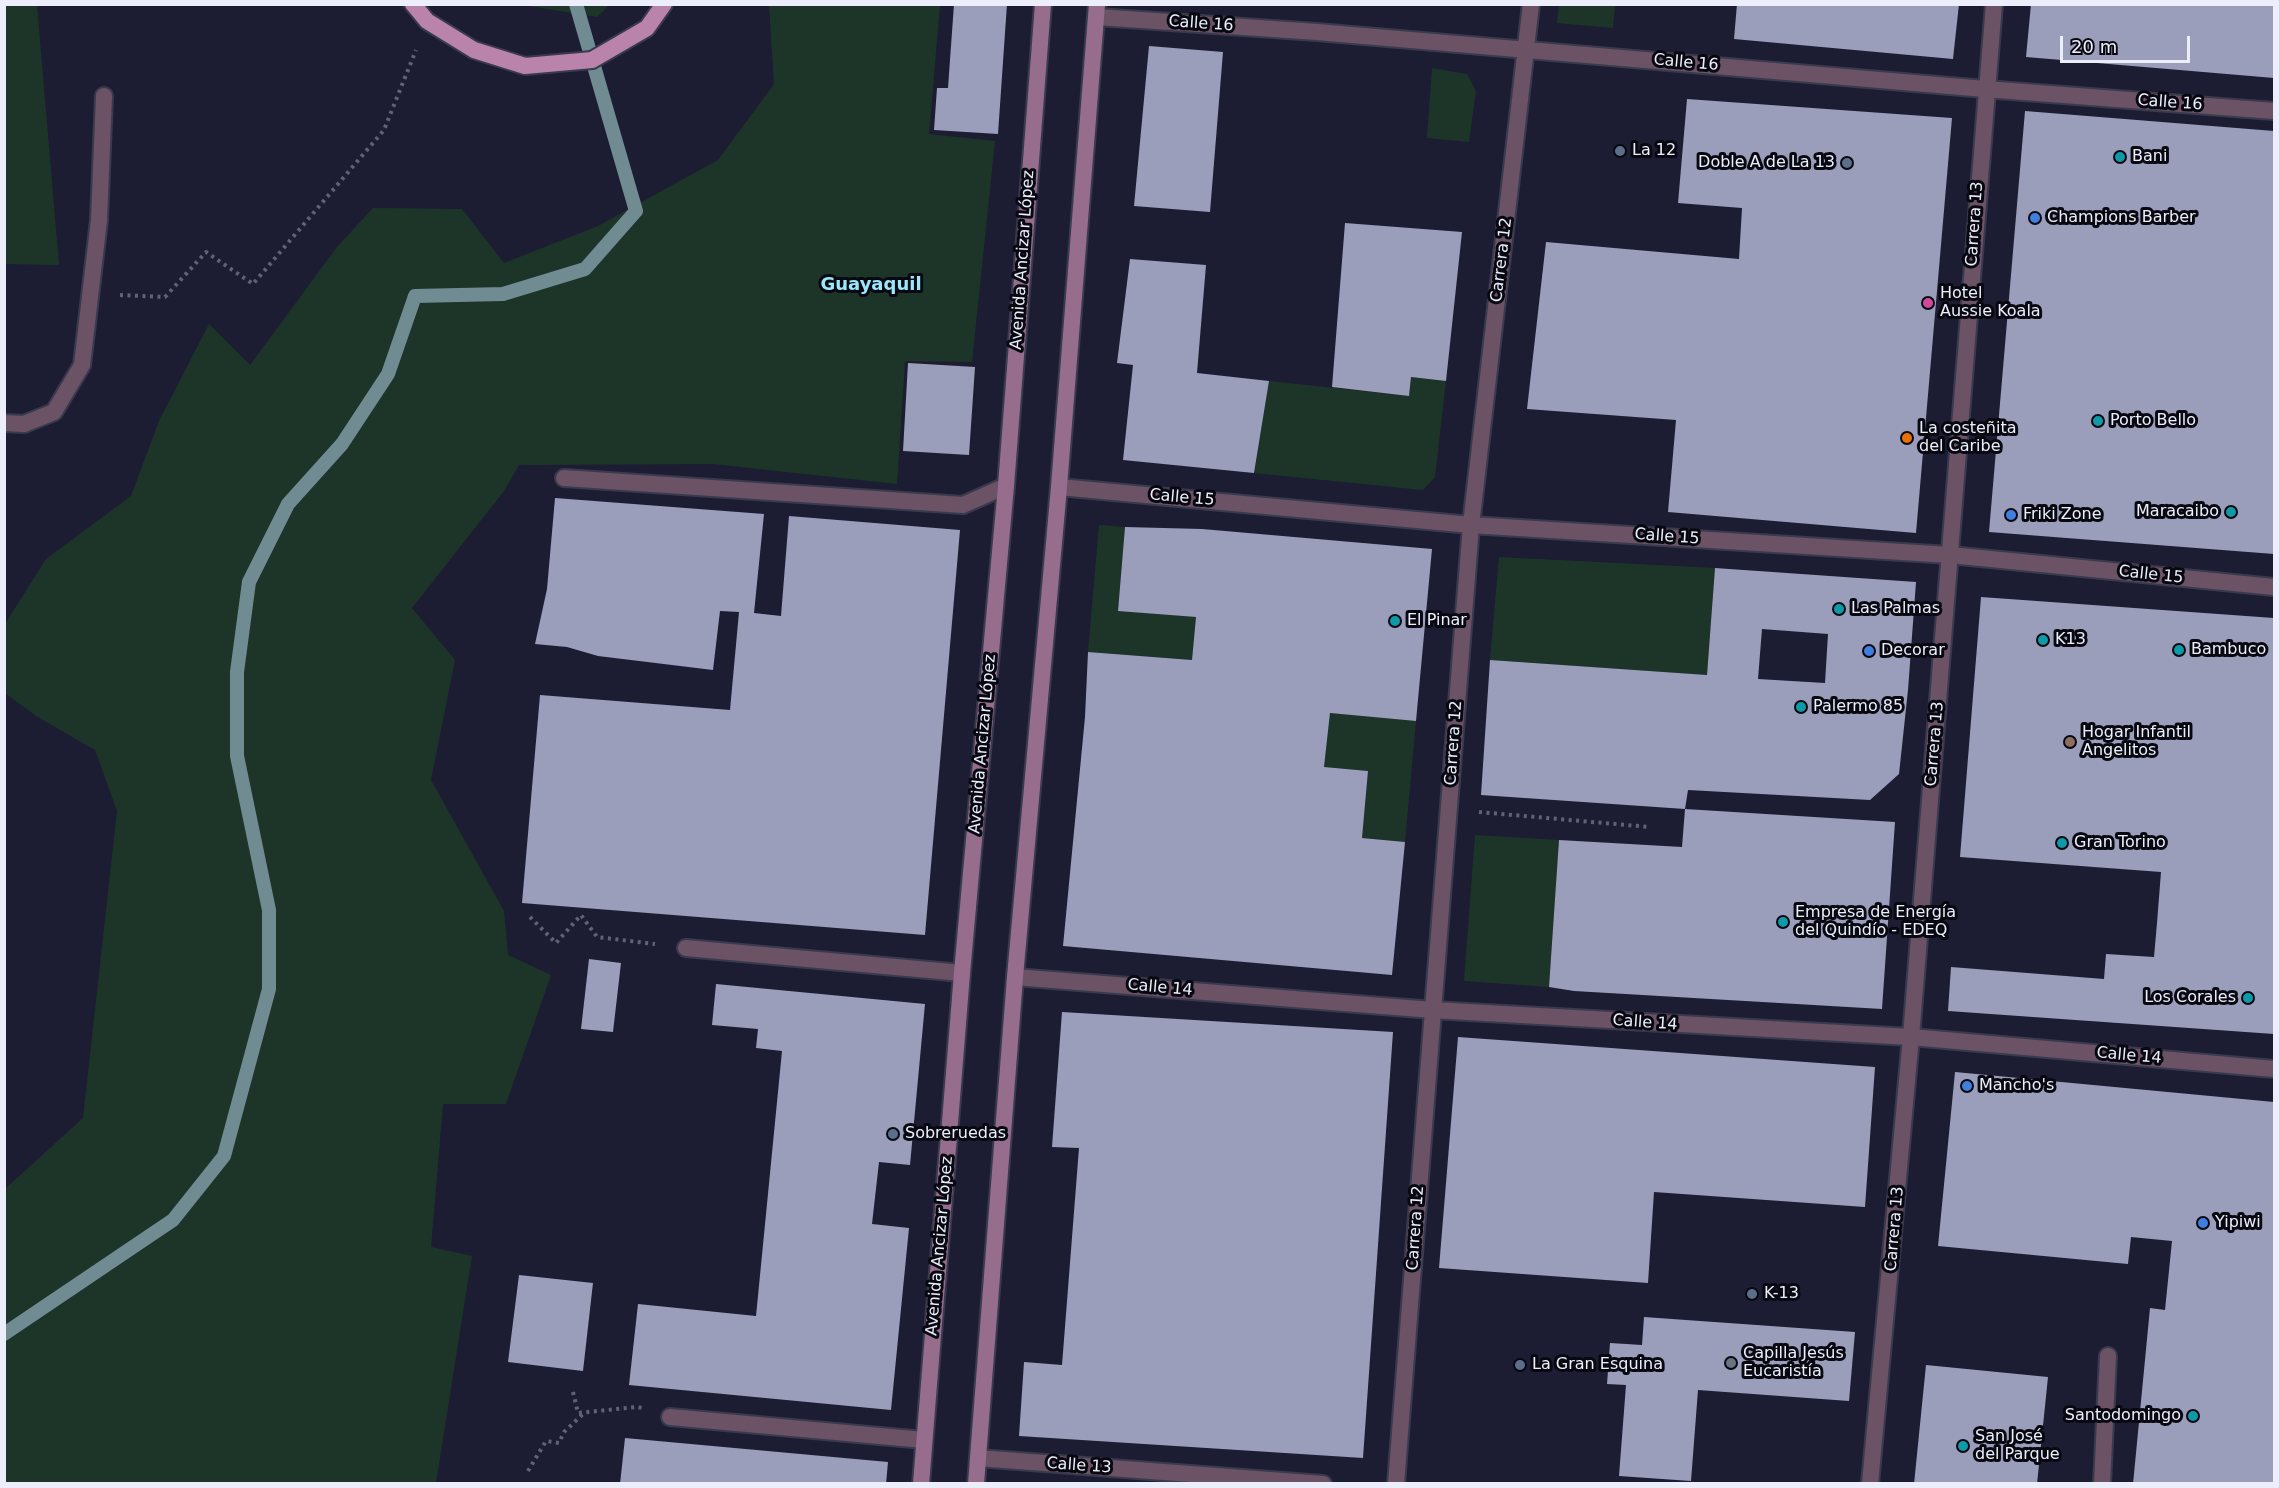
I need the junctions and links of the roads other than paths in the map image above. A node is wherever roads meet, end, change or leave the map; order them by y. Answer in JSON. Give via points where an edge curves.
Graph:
{"nodes":[{"id":1,"x":413,"y":4,"type":"edge"},
{"id":2,"x":664,"y":4,"type":"edge"},
{"id":3,"x":1043,"y":4,"type":"edge"},
{"id":4,"x":1531,"y":4,"type":"edge"},
{"id":5,"x":1994,"y":4,"type":"edge"},
{"id":6,"x":1097,"y":11,"type":"edge"},
{"id":7,"x":1527,"y":49,"type":"junction"},
{"id":8,"x":1985,"y":89,"type":"junction"},
{"id":9,"x":104,"y":96,"type":"dead end"},
{"id":10,"x":2274,"y":111,"type":"edge"},
{"id":11,"x":4,"y":423,"type":"edge"},
{"id":12,"x":564,"y":478,"type":"dead end"},
{"id":13,"x":1006,"y":486,"type":"junction"},
{"id":14,"x":1059,"y":487,"type":"junction"},
{"id":15,"x":1471,"y":525,"type":"junction"},
{"id":16,"x":1950,"y":555,"type":"junction"},
{"id":17,"x":2274,"y":587,"type":"edge"},
{"id":18,"x":686,"y":948,"type":"road end"},
{"id":19,"x":962,"y":973,"type":"junction"},
{"id":20,"x":1015,"y":976,"type":"junction"},
{"id":21,"x":1433,"y":1010,"type":"junction"},
{"id":22,"x":1911,"y":1037,"type":"junction"},
{"id":23,"x":2274,"y":1069,"type":"edge"},
{"id":24,"x":2108,"y":1356,"type":"dead end"},
{"id":25,"x":670,"y":1417,"type":"road end"},
{"id":26,"x":924,"y":1440,"type":"junction"},
{"id":27,"x":978,"y":1458,"type":"junction"},
{"id":28,"x":921,"y":1484,"type":"edge"},
{"id":29,"x":976,"y":1484,"type":"edge"},
{"id":30,"x":1323,"y":1484,"type":"edge"},
{"id":31,"x":1396,"y":1484,"type":"edge"},
{"id":32,"x":1870,"y":1484,"type":"edge"},
{"id":33,"x":2102,"y":1484,"type":"edge"}],
"edges":[{"from":1,"to":2,"type":"main road","via":[[427,21],[474,50],[525,66],[592,60],[648,28]]},
{"from":3,"to":13,"type":"main road","name":"Avenida Ancizar López"},
{"from":4,"to":7,"type":"street","name":"Carrera 12"},
{"from":5,"to":8,"type":"street","name":"Carrera 13"},
{"from":6,"to":7,"type":"street","name":"Calle 16"},
{"from":6,"to":14,"type":"main road"},
{"from":7,"to":8,"type":"street","name":"Calle 16"},
{"from":7,"to":15,"type":"street","name":"Carrera 12"},
{"from":8,"to":10,"type":"street","name":"Calle 16"},
{"from":8,"to":16,"type":"street","name":"Carrera 13"},
{"from":9,"to":11,"type":"street","via":[[99,220],[82,365],[54,412],[24,424]]},
{"from":12,"to":13,"type":"street","via":[[963,505]]},
{"from":13,"to":19,"type":"main road","name":"Avenida Ancizar López"},
{"from":14,"to":15,"type":"street","name":"Calle 15"},
{"from":14,"to":20,"type":"main road"},
{"from":15,"to":16,"type":"street","name":"Calle 15"},
{"from":15,"to":21,"type":"street","name":"Carrera 12"},
{"from":16,"to":17,"type":"street","name":"Calle 15"},
{"from":16,"to":22,"type":"street","name":"Carrera 13"},
{"from":18,"to":19,"type":"street"},
{"from":19,"to":26,"type":"main road","name":"Avenida Ancizar López"},
{"from":20,"to":21,"type":"street","name":"Calle 14"},
{"from":20,"to":27,"type":"main road"},
{"from":21,"to":22,"type":"street","name":"Calle 14"},
{"from":21,"to":31,"type":"street","name":"Carrera 12"},
{"from":22,"to":23,"type":"street","name":"Calle 14"},
{"from":22,"to":32,"type":"street","name":"Carrera 13"},
{"from":24,"to":33,"type":"street"},
{"from":25,"to":26,"type":"street"},
{"from":26,"to":28,"type":"main road","name":"Avenida Ancizar López"},
{"from":27,"to":29,"type":"main road"},
{"from":27,"to":30,"type":"street","name":"Calle 13"}]}
